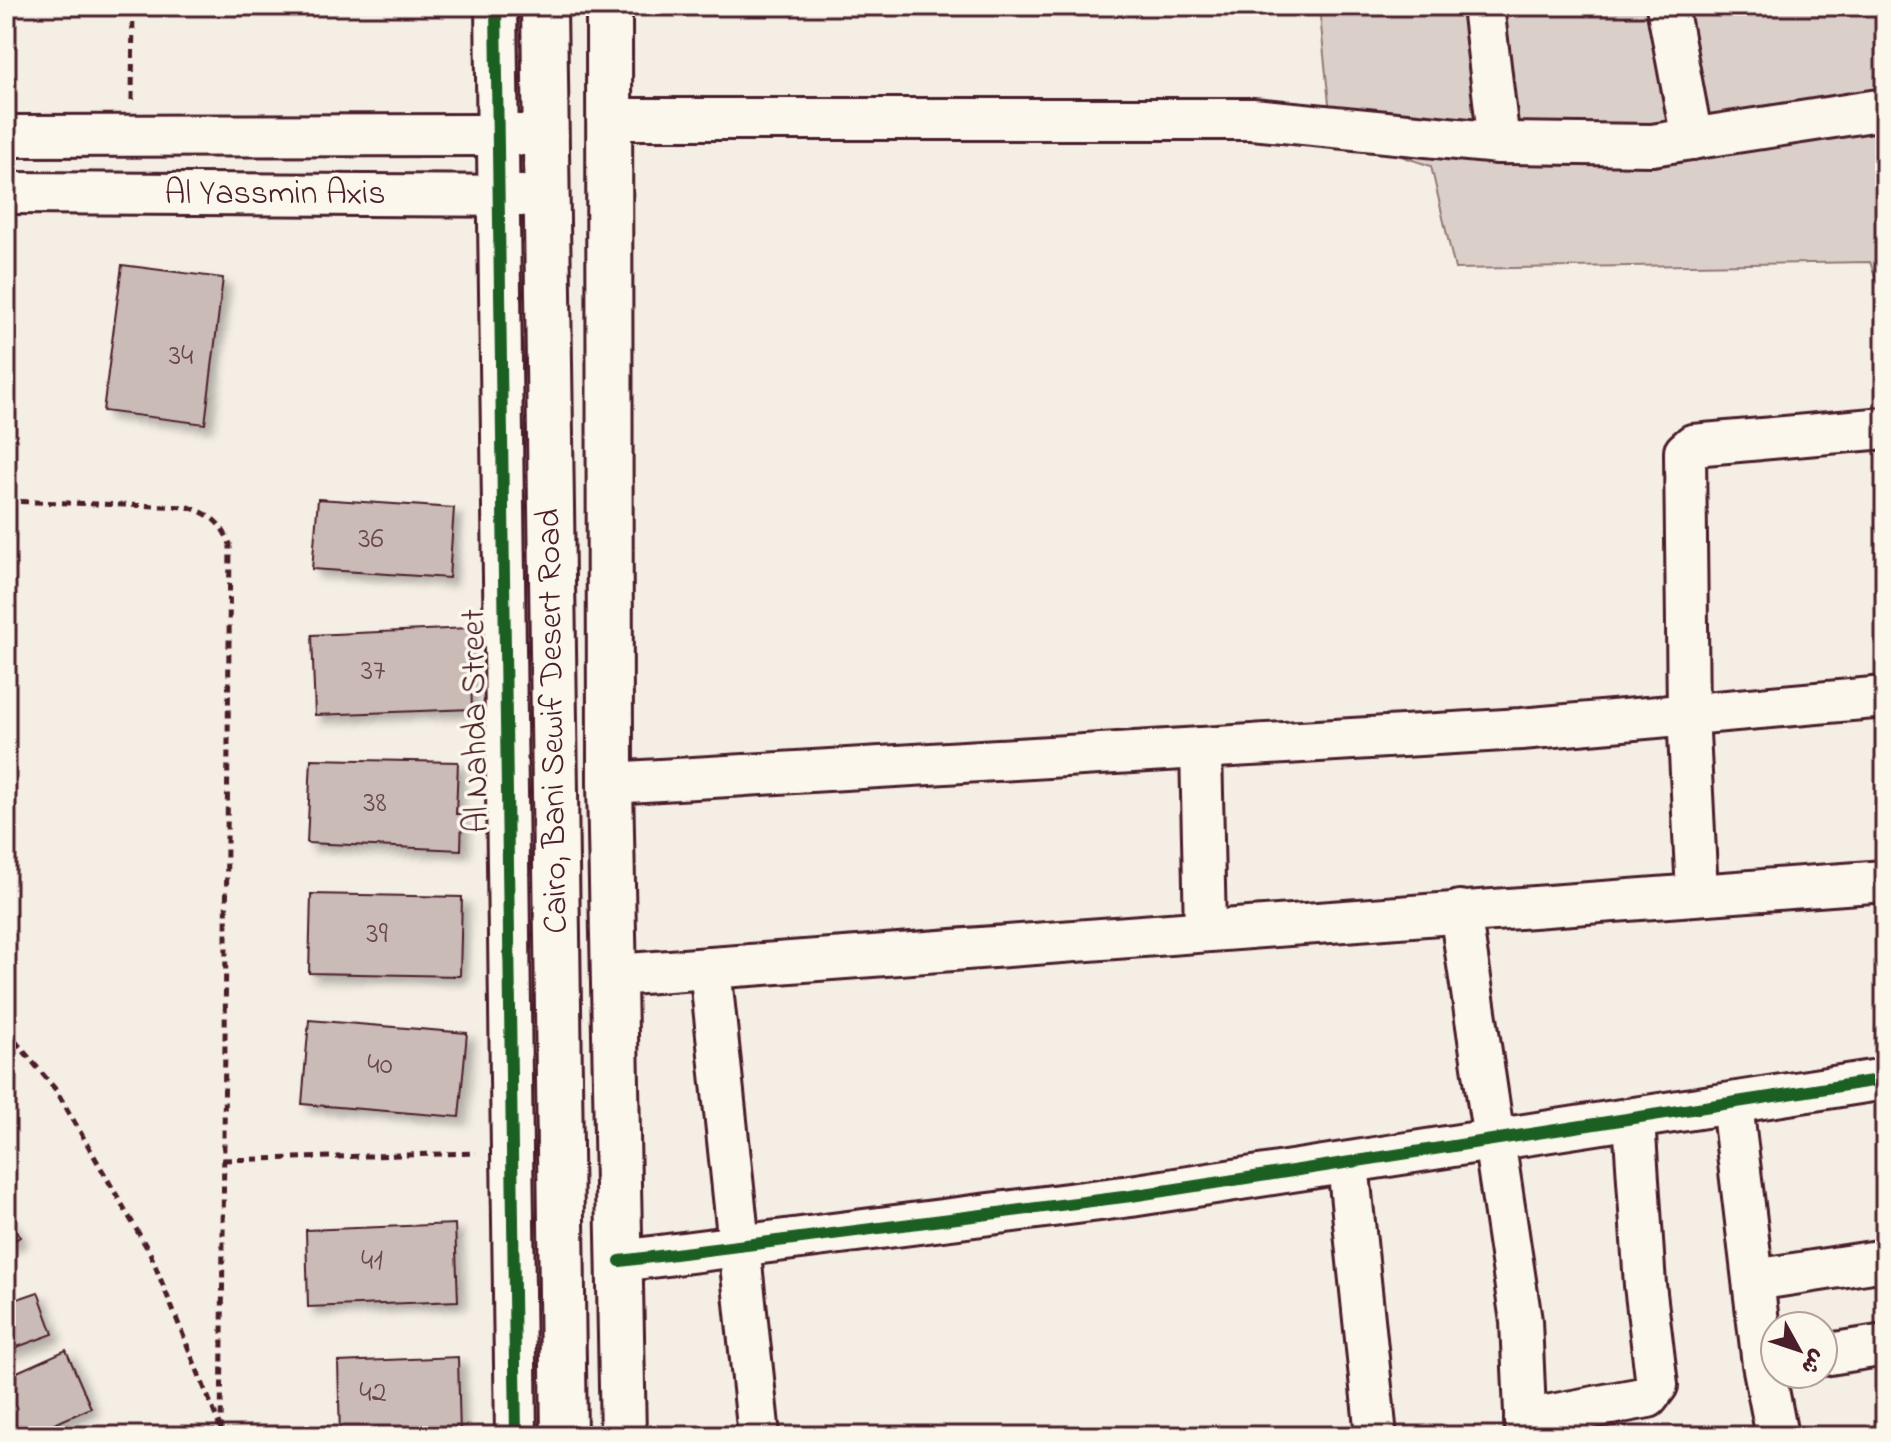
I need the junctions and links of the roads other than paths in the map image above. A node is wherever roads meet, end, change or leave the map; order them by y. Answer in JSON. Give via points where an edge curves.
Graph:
{"nodes":[{"id":1,"x":496,"y":6,"type":"edge"},
{"id":2,"x":544,"y":6,"type":"edge"},
{"id":3,"x":609,"y":6,"type":"edge"},
{"id":4,"x":1483,"y":6,"type":"edge"},
{"id":5,"x":1667,"y":6,"type":"edge"},
{"id":6,"x":1885,"y":109,"type":"edge"},
{"id":7,"x":608,"y":119,"type":"junction"},
{"id":8,"x":543,"y":135,"type":"junction"},
{"id":9,"x":6,"y":136,"type":"edge"},
{"id":10,"x":496,"y":136,"type":"junction"},
{"id":11,"x":1692,"y":139,"type":"junction"},
{"id":12,"x":1499,"y":143,"type":"junction"},
{"id":13,"x":6,"y":193,"type":"edge"},
{"id":14,"x":496,"y":196,"type":"junction"},
{"id":15,"x":544,"y":196,"type":"junction"},
{"id":16,"x":1885,"y":428,"type":"edge"},
{"id":17,"x":1885,"y":697,"type":"edge"},
{"id":18,"x":1688,"y":713,"type":"junction"},
{"id":19,"x":1201,"y":748,"type":"junction"},
{"id":20,"x":610,"y":783,"type":"junction"},
{"id":21,"x":1885,"y":881,"type":"edge"},
{"id":22,"x":1697,"y":893,"type":"junction"},
{"id":23,"x":1460,"y":911,"type":"junction"},
{"id":24,"x":1205,"y":930,"type":"junction"},
{"id":25,"x":710,"y":968,"type":"junction"},
{"id":26,"x":615,"y":975,"type":"junction"},
{"id":27,"x":1885,"y":1079,"type":"edge"},
{"id":28,"x":1732,"y":1104,"type":"junction"},
{"id":29,"x":1634,"y":1120,"type":"junction"},
{"id":30,"x":1497,"y":1141,"type":"junction"},
{"id":31,"x":1348,"y":1164,"type":"junction"},
{"id":32,"x":738,"y":1246,"type":"junction"},
{"id":33,"x":1885,"y":1260,"type":"edge"},
{"id":34,"x":620,"y":1261,"type":"junction"},
{"id":35,"x":1755,"y":1280,"type":"junction"},
{"id":36,"x":1760,"y":1310,"type":"edge"},
{"id":37,"x":1885,"y":1345,"type":"edge"},
{"id":38,"x":1839,"y":1352,"type":"edge"},
{"id":39,"x":1772,"y":1390,"type":"edge"},
{"id":40,"x":1526,"y":1428,"type":"edge"},
{"id":41,"x":516,"y":1436,"type":"edge"},
{"id":42,"x":564,"y":1436,"type":"edge"},
{"id":43,"x":623,"y":1436,"type":"edge"},
{"id":44,"x":759,"y":1436,"type":"edge"},
{"id":45,"x":1376,"y":1436,"type":"edge"},
{"id":46,"x":1777,"y":1436,"type":"edge"}],
"edges":[{"from":1,"to":10,"type":"street","name":"Al Nahda Street"},
{"from":2,"to":8,"type":"main road","name":"Cairo, Bani Sewif Desert Road"},
{"from":3,"to":7,"type":"main road","name":"Cairo, Bani Sewif Desert Road"},
{"from":4,"to":12,"type":"street"},
{"from":5,"to":11,"type":"street"},
{"from":6,"to":11,"type":"street"},
{"from":7,"to":12,"type":"street","via":[[1252,119]]},
{"from":7,"to":20,"type":"main road","name":"Cairo, Bani Sewif Desert Road"},
{"from":8,"to":10,"type":"street","name":"Al Yassmin Axis"},
{"from":8,"to":15,"type":"main road","name":"Cairo, Bani Sewif Desert Road"},
{"from":9,"to":10,"type":"street","name":"Al Yassmin Axis"},
{"from":10,"to":14,"type":"street","name":"Al Nahda Street"},
{"from":11,"to":12,"type":"street","via":[[1652,145]]},
{"from":13,"to":14,"type":"street","name":"Al Yassmin Axis"},
{"from":14,"to":15,"type":"street","name":"Al Yassmin Axis"},
{"from":14,"to":41,"type":"street","name":"Al Nahda Street"},
{"from":15,"to":42,"type":"main road","name":"Cairo, Bani Sewif Desert Road"},
{"from":16,"to":18,"type":"street","via":[[1693,445],[1685,452]]},
{"from":17,"to":18,"type":"street"},
{"from":18,"to":19,"type":"street"},
{"from":18,"to":22,"type":"street"},
{"from":19,"to":20,"type":"street"},
{"from":19,"to":24,"type":"street"},
{"from":20,"to":26,"type":"main road","name":"Cairo, Bani Sewif Desert Road"},
{"from":21,"to":22,"type":"street"},
{"from":22,"to":23,"type":"street"},
{"from":23,"to":24,"type":"street"},
{"from":23,"to":30,"type":"street"},
{"from":24,"to":25,"type":"street"},
{"from":25,"to":26,"type":"street"},
{"from":25,"to":32,"type":"street"},
{"from":26,"to":34,"type":"main road","name":"Cairo, Bani Sewif Desert Road"},
{"from":27,"to":28,"type":"street"},
{"from":28,"to":29,"type":"street"},
{"from":28,"to":35,"type":"street"},
{"from":29,"to":30,"type":"street"},
{"from":29,"to":40,"type":"street","via":[[1657,1385],[1648,1397]]},
{"from":30,"to":31,"type":"street"},
{"from":30,"to":40,"type":"street","via":[[1521,1321]]},
{"from":31,"to":32,"type":"street"},
{"from":31,"to":45,"type":"street"},
{"from":32,"to":34,"type":"street"},
{"from":32,"to":44,"type":"street"},
{"from":33,"to":35,"type":"street"},
{"from":34,"to":43,"type":"main road","name":"Cairo, Bani Sewif Desert Road"},
{"from":35,"to":36,"type":"street"},
{"from":37,"to":38,"type":"street"},
{"from":39,"to":46,"type":"street"}]}
